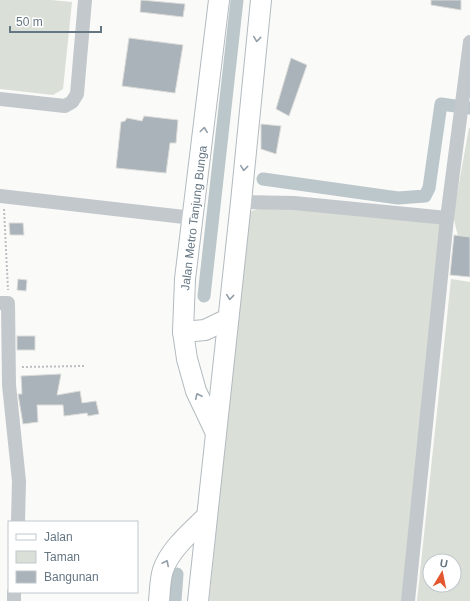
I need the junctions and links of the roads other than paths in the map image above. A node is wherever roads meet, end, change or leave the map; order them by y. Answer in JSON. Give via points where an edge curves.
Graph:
{"nodes":[{"id":1,"x":85,"y":0,"type":"edge"},
{"id":2,"x":219,"y":0,"type":"edge"},
{"id":3,"x":261,"y":0,"type":"edge"},
{"id":4,"x":470,"y":42,"type":"edge"},
{"id":5,"x":0,"y":99,"type":"edge"},
{"id":6,"x":464,"y":108,"type":"edge"},
{"id":7,"x":2,"y":196,"type":"edge"},
{"id":8,"x":241,"y":202,"type":"junction"},
{"id":9,"x":193,"y":218,"type":"junction"},
{"id":10,"x":447,"y":218,"type":"junction"},
{"id":11,"x":4,"y":303,"type":"edge"},
{"id":12,"x":228,"y":319,"type":"junction"},
{"id":13,"x":183,"y":332,"type":"junction"},
{"id":14,"x":215,"y":431,"type":"junction"},
{"id":15,"x":206,"y":516,"type":"junction"},
{"id":16,"x":18,"y":521,"type":"edge"},
{"id":17,"x":159,"y":601,"type":"edge"},
{"id":18,"x":198,"y":601,"type":"edge"},
{"id":19,"x":408,"y":601,"type":"edge"}],
"edges":[{"from":1,"to":5,"type":"street","via":[[78,86],[72,102],[65,106]]},
{"from":9,"to":2,"type":"main road","name":"Jalan Metro Tanjung Bunga","one_way":true},
{"from":3,"to":8,"type":"main road","one_way":true},
{"from":4,"to":6,"type":"street"},
{"from":6,"to":10,"type":"street"},
{"from":7,"to":9,"type":"street"},
{"from":8,"to":10,"type":"street","via":[[294,202]]},
{"from":8,"to":12,"type":"main road","one_way":true},
{"from":9,"to":13,"type":"main road","name":"Jalan Metro Tanjung Bunga","via":[[185,279]]},
{"from":10,"to":19,"type":"street"},
{"from":11,"to":16,"type":"street","via":[[19,481]]},
{"from":12,"to":13,"type":"main road","via":[[205,330]]},
{"from":12,"to":14,"type":"main road"},
{"from":14,"to":13,"type":"main road","name":"Jalan Metro Tanjung Bunga","one_way":true,"via":[[196,392],[187,360]]},
{"from":14,"to":15,"type":"main road"},
{"from":17,"to":15,"type":"main road","one_way":true,"via":[[163,570],[168,560]]},
{"from":15,"to":18,"type":"main road"}]}
